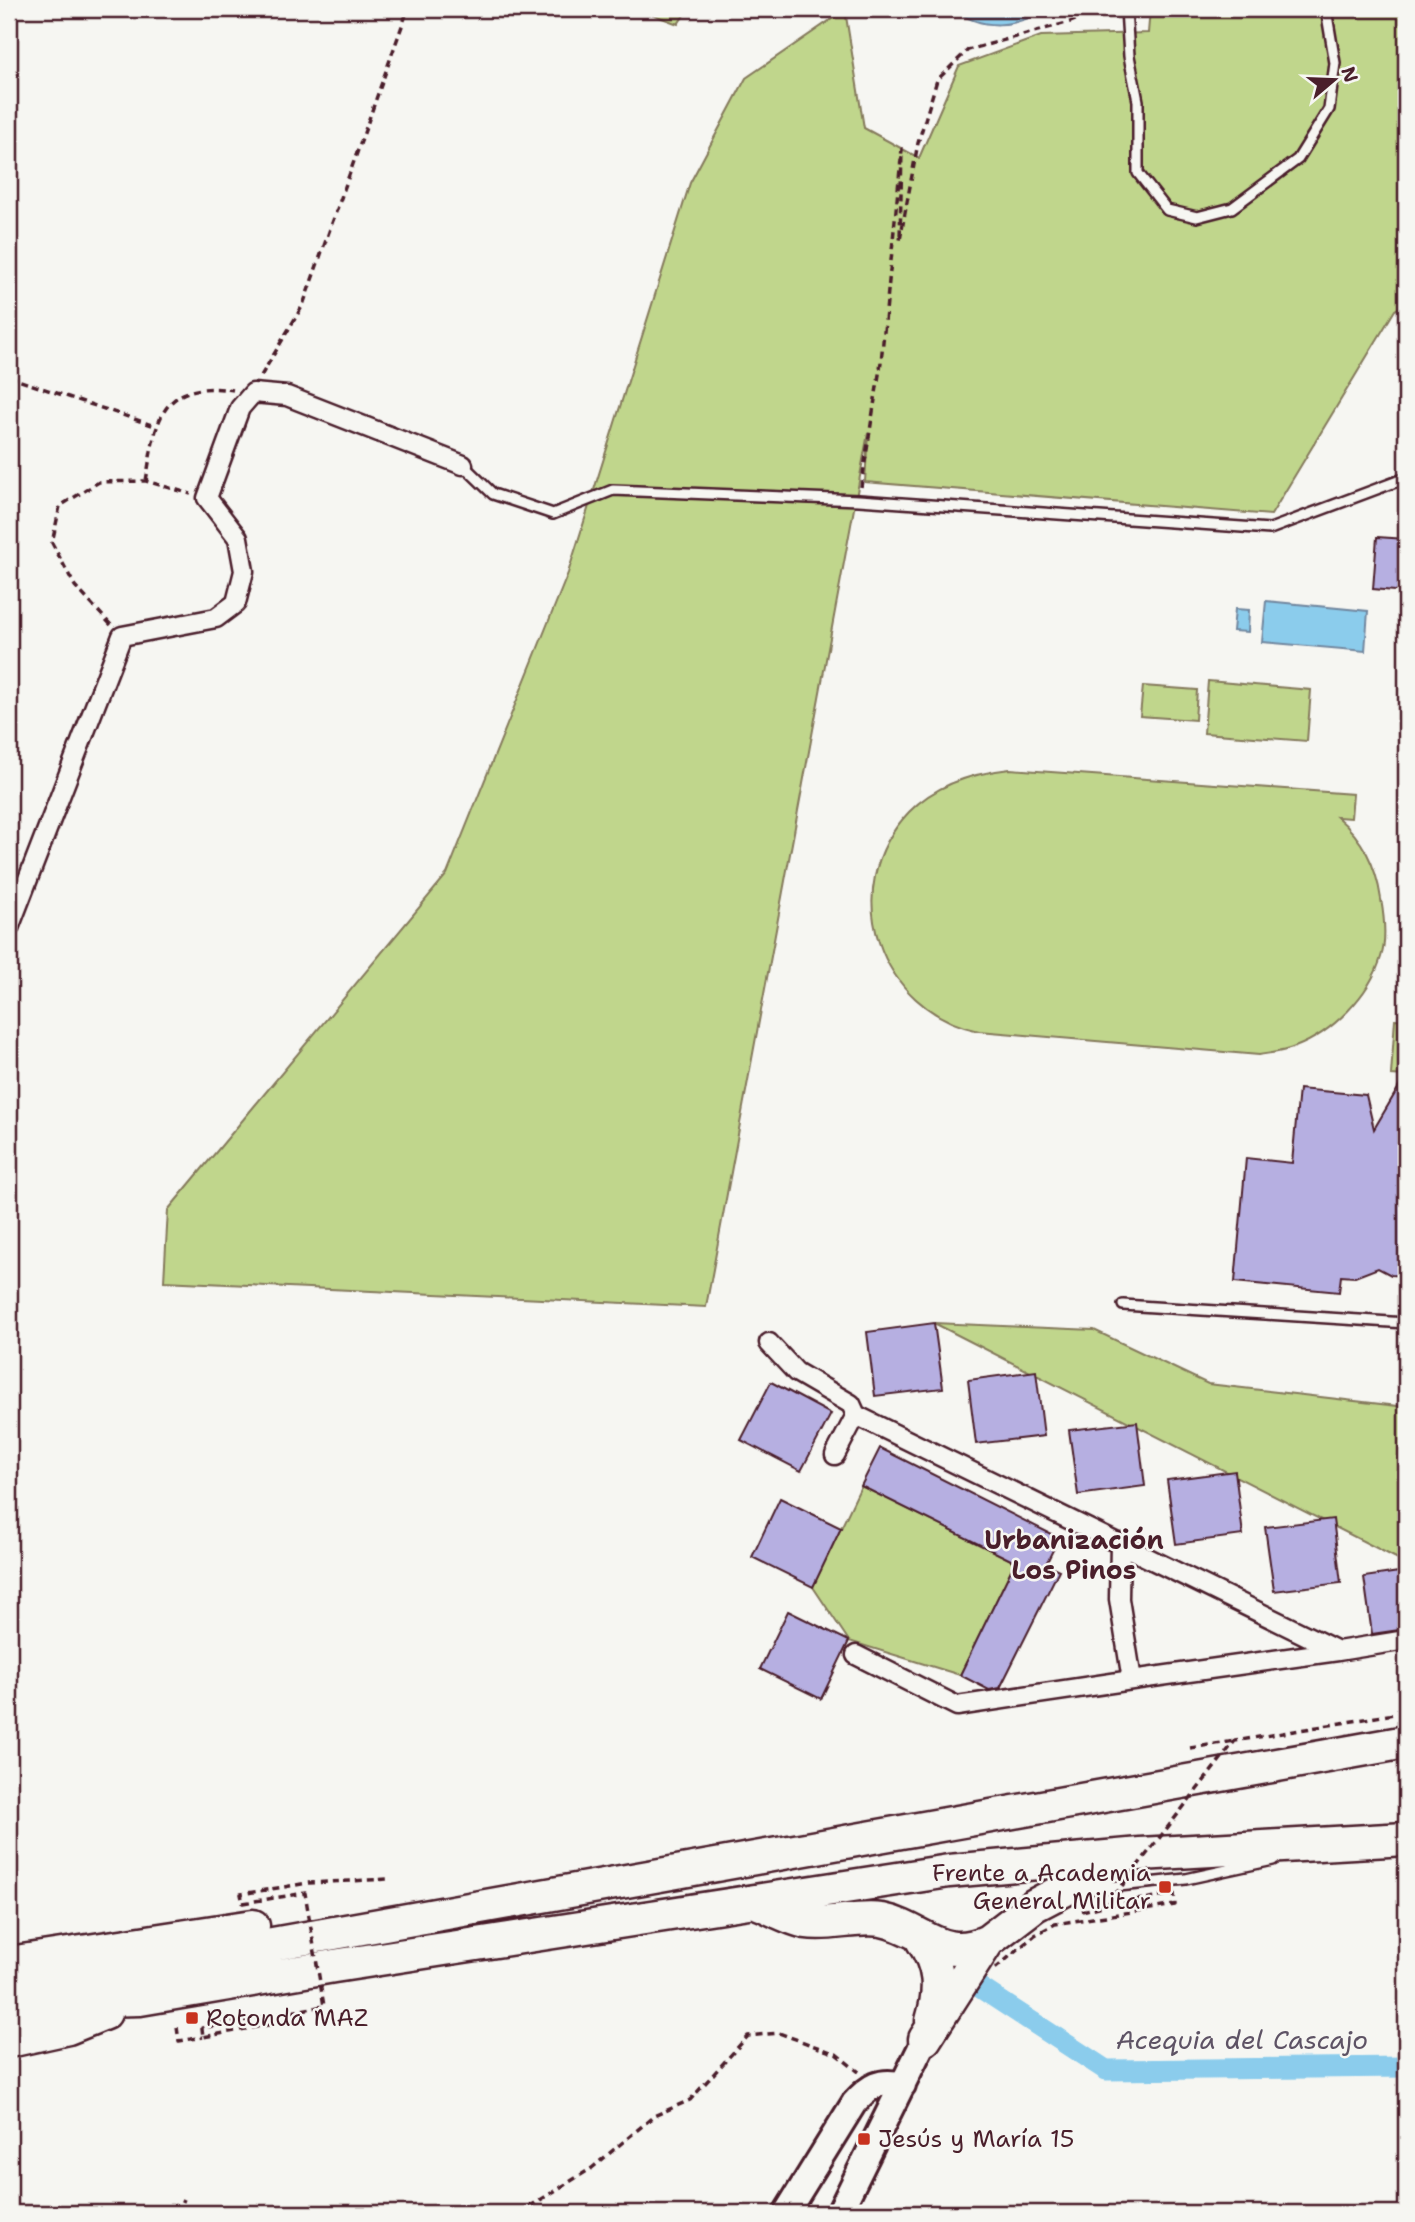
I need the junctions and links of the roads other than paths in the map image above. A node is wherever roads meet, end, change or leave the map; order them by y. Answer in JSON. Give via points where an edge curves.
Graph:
{"nodes":[{"id":1,"x":1126,"y":9,"type":"edge"},
{"id":2,"x":1326,"y":9,"type":"edge"},
{"id":3,"x":463,"y":465,"type":"joint"},
{"id":4,"x":1406,"y":478,"type":"edge"},
{"id":5,"x":9,"y":928,"type":"edge"},
{"id":6,"x":1123,"y":1305,"type":"dead end"},
{"id":7,"x":1406,"y":1323,"type":"edge"},
{"id":8,"x":769,"y":1343,"type":"dead end"},
{"id":9,"x":856,"y":1415,"type":"junction"},
{"id":10,"x":835,"y":1455,"type":"dead end"},
{"id":11,"x":1120,"y":1542,"type":"junction"},
{"id":12,"x":1406,"y":1640,"type":"edge"},
{"id":13,"x":1338,"y":1651,"type":"junction"},
{"id":14,"x":856,"y":1655,"type":"dead end"},
{"id":15,"x":1132,"y":1680,"type":"junction"},
{"id":16,"x":1406,"y":1742,"type":"edge"},
{"id":17,"x":1406,"y":1839,"type":"edge"},
{"id":18,"x":1315,"y":1846,"type":"junction"},
{"id":19,"x":1140,"y":1854,"type":"junction"},
{"id":20,"x":590,"y":1887,"type":"junction"},
{"id":21,"x":752,"y":1901,"type":"junction"},
{"id":22,"x":1062,"y":1903,"type":"junction"},
{"id":23,"x":922,"y":1940,"type":"junction"},
{"id":24,"x":992,"y":1955,"type":"junction"},
{"id":25,"x":9,"y":1963,"type":"edge"},
{"id":26,"x":9,"y":1991,"type":"edge"},
{"id":27,"x":140,"y":1999,"type":"junction"},
{"id":28,"x":9,"y":2016,"type":"edge"},
{"id":29,"x":925,"y":2039,"type":"junction"},
{"id":30,"x":9,"y":2041,"type":"edge"},
{"id":31,"x":903,"y":2085,"type":"junction"},
{"id":32,"x":786,"y":2213,"type":"edge"},
{"id":33,"x":839,"y":2213,"type":"edge"}],
"edges":[{"from":1,"to":2,"type":"lane","via":[[1138,101],[1138,173],[1167,210],[1197,217],[1232,208],[1298,159],[1329,109],[1335,63]]},
{"from":3,"to":4,"type":"lane","via":[[493,494],[553,514],[613,489],[859,500],[1270,529]]},
{"from":3,"to":5,"type":"street","via":[[287,396],[253,393],[240,408],[207,498],[238,538],[244,571],[236,603],[216,618],[122,636]]},
{"from":6,"to":7,"type":"lane"},
{"from":8,"to":9,"type":"street","via":[[796,1372],[851,1404]]},
{"from":9,"to":10,"type":"street"},
{"from":9,"to":11,"type":"street"},
{"from":11,"to":13,"type":"street"},
{"from":11,"to":15,"type":"street","via":[[1119,1599]]},
{"from":12,"to":13,"type":"street"},
{"from":13,"to":15,"type":"street"},
{"from":14,"to":15,"type":"street","via":[[957,1706]]},
{"from":16,"to":20,"type":"highway"},
{"from":17,"to":18,"type":"highway"},
{"from":18,"to":19,"type":"highway"},
{"from":18,"to":22,"type":"lane","via":[[1228,1872]]},
{"from":19,"to":21,"type":"highway","via":[[949,1871]]},
{"from":19,"to":22,"type":"highway","via":[[1105,1867]]},
{"from":20,"to":25,"type":"highway","via":[[514,1884]]},
{"from":20,"to":26,"type":"highway"},
{"from":21,"to":23,"type":"highway","via":[[806,1922],[879,1920],[905,1927]]},
{"from":21,"to":27,"type":"highway"},
{"from":22,"to":24,"type":"highway","via":[[1019,1915]]},
{"from":23,"to":24,"type":"highway"},
{"from":23,"to":29,"type":"highway","via":[[933,1956],[939,1986]]},
{"from":24,"to":29,"type":"highway"},
{"from":27,"to":28,"type":"highway","via":[[99,2000]]},
{"from":27,"to":30,"type":"highway","via":[[68,2028]]},
{"from":29,"to":31,"type":"street"},
{"from":31,"to":32,"type":"street","via":[[871,2086],[854,2103]]},
{"from":31,"to":33,"type":"street"}]}
